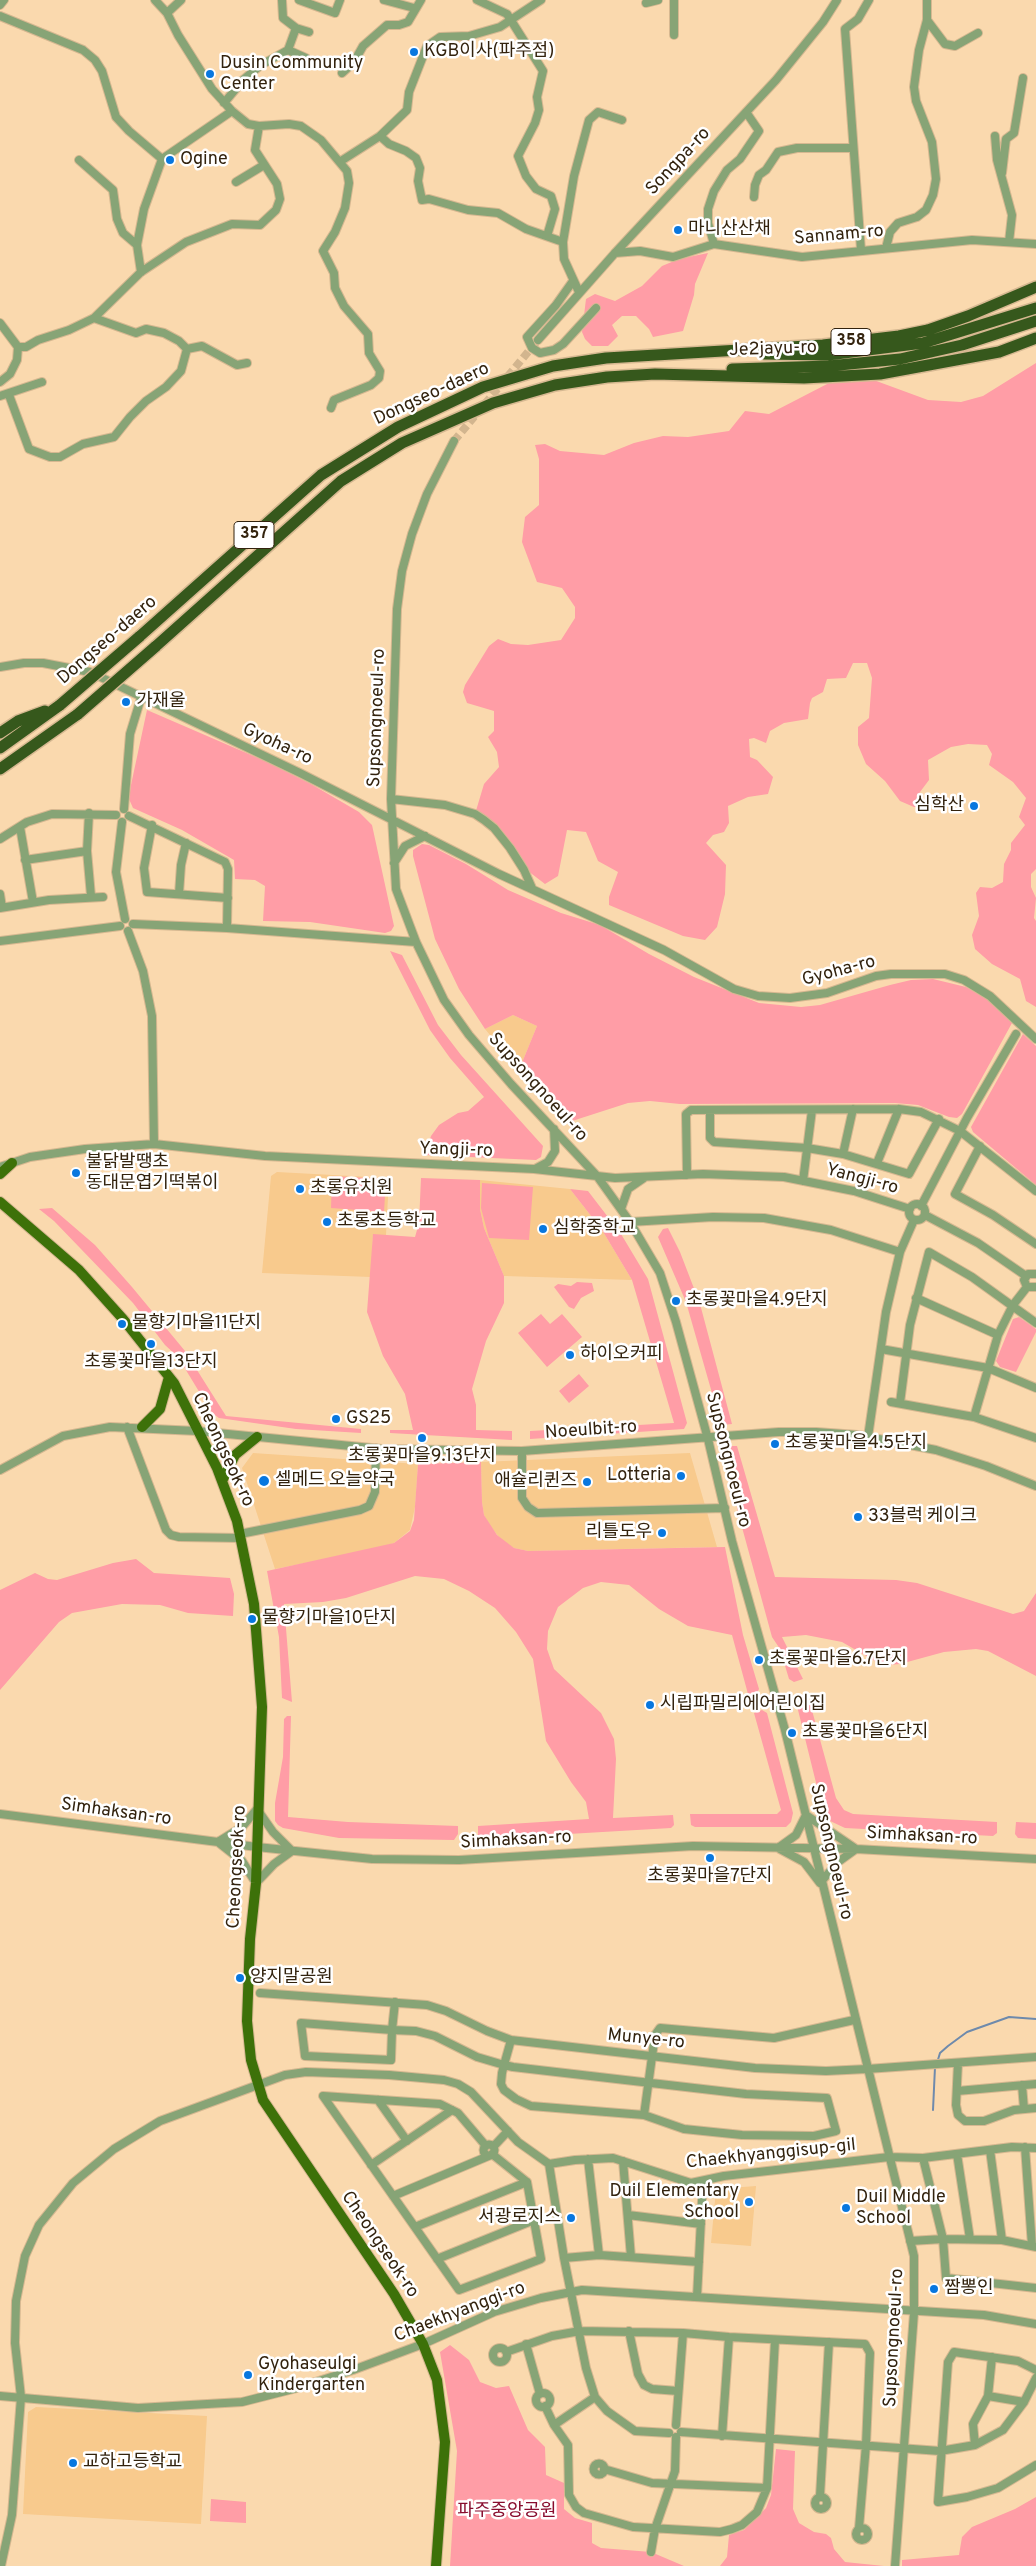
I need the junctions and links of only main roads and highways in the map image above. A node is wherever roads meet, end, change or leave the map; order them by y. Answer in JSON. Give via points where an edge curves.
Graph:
{"nodes":[{"id":1,"x":1036,"y":287,"type":"edge"},
{"id":2,"x":1036,"y":308,"type":"edge"},
{"id":3,"x":1036,"y":321,"type":"edge"},
{"id":4,"x":1036,"y":338,"type":"edge"},
{"id":5,"x":657,"y":355,"type":"junction"},
{"id":6,"x":655,"y":374,"type":"junction"},
{"id":7,"x":60,"y":705,"type":"junction"},
{"id":8,"x":0,"y":733,"type":"edge"},
{"id":9,"x":0,"y":748,"type":"edge"},
{"id":10,"x":14,"y":759,"type":"junction"},
{"id":11,"x":0,"y":769,"type":"edge"},
{"id":12,"x":0,"y":778,"type":"edge"},
{"id":13,"x":12,"y":1163,"type":"road end"},
{"id":14,"x":0,"y":1174,"type":"edge"},
{"id":15,"x":0,"y":1202,"type":"edge"},
{"id":16,"x":169,"y":1377,"type":"junction"},
{"id":17,"x":142,"y":1427,"type":"road end"},
{"id":18,"x":257,"y":1437,"type":"road end"},
{"id":19,"x":222,"y":1481,"type":"junction"},
{"id":20,"x":436,"y":2566,"type":"edge"}],
"edges":[{"from":1,"to":5,"type":"highway","name":"Dongseo-daero","number":"358","via":[[968,316],[899,336],[823,345]]},
{"from":2,"to":5,"type":"highway","name":"Je2jayu-ro","number":"357","via":[[958,334],[897,347],[828,355]]},
{"from":3,"to":6,"type":"highway","name":"Je2jayu-ro","number":"357","via":[[962,345],[900,359],[829,366]]},
{"from":4,"to":6,"type":"highway","name":"Dongseo-daero","number":"358","via":[[999,352],[880,374],[804,378]]},
{"from":5,"to":7,"type":"highway","name":"Dongseo-daero","number":"357","bridge":true,"via":[[553,366],[483,387],[379,438],[321,475]]},
{"from":6,"to":10,"type":"highway","name":"Dongseo-daero","number":"357","bridge":true,"via":[[555,385],[493,403],[389,452],[341,481],[78,714]]},
{"from":7,"to":8,"type":"highway","via":[[18,721]]},
{"from":7,"to":9,"type":"highway","name":"Dongseo-daero","number":"357"},
{"from":10,"to":11,"type":"highway","name":"Dongseo-daero","number":"357"},
{"from":10,"to":12,"type":"highway"},
{"from":13,"to":14,"type":"main road"},
{"from":15,"to":16,"type":"main road","name":"Cheongseok-ro","via":[[79,1270]]},
{"from":16,"to":17,"type":"main road","via":[[160,1409]]},
{"from":16,"to":19,"type":"main road","name":"Cheongseok-ro"},
{"from":18,"to":19,"type":"main road","via":[[235,1455]]},
{"from":19,"to":20,"type":"main road","name":"Cheongseok-ro","via":[[241,1536],[252,1596],[262,1707],[247,2021],[251,2060],[263,2100],[394,2294],[423,2344],[437,2380],[445,2442]]}]}
